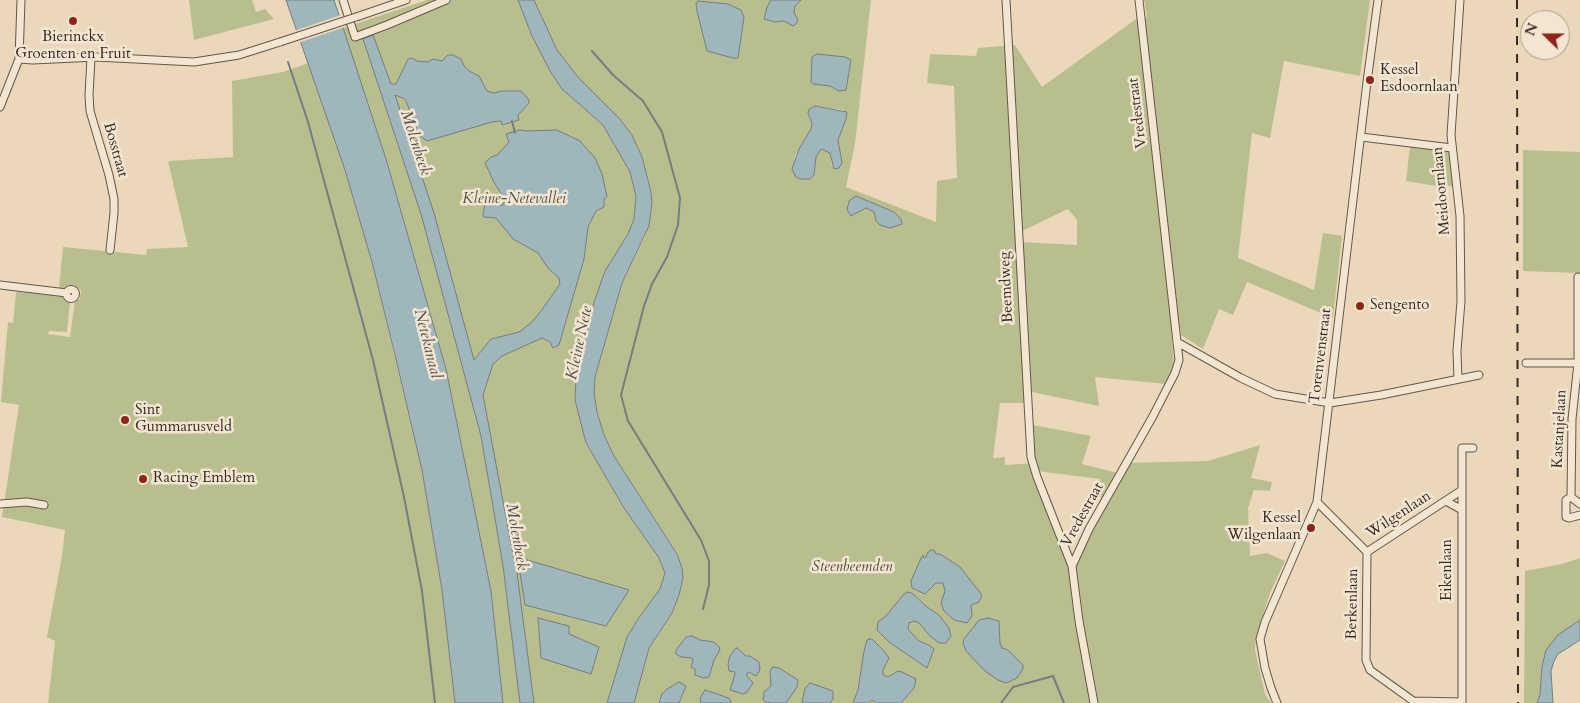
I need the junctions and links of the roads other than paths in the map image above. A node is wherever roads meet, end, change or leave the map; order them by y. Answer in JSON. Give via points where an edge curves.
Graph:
{"nodes":[{"id":1,"x":21,"y":0,"type":"edge"},
{"id":2,"x":343,"y":0,"type":"edge"},
{"id":3,"x":406,"y":0,"type":"edge"},
{"id":4,"x":446,"y":0,"type":"edge"},
{"id":5,"x":1006,"y":0,"type":"edge"},
{"id":6,"x":1139,"y":0,"type":"edge"},
{"id":7,"x":1378,"y":0,"type":"edge"},
{"id":8,"x":1460,"y":0,"type":"edge"},
{"id":9,"x":19,"y":58,"type":"junction"},
{"id":10,"x":91,"y":58,"type":"junction"},
{"id":11,"x":0,"y":106,"type":"edge"},
{"id":12,"x":1361,"y":137,"type":"junction"},
{"id":13,"x":1452,"y":148,"type":"junction"},
{"id":14,"x":110,"y":250,"type":"dead end"},
{"id":15,"x":1578,"y":277,"type":"dead end"},
{"id":16,"x":0,"y":284,"type":"edge"},
{"id":17,"x":67,"y":293,"type":"dead end"},
{"id":18,"x":1177,"y":342,"type":"junction"},
{"id":19,"x":1191,"y":351,"type":"junction"},
{"id":20,"x":1178,"y":354,"type":"junction"},
{"id":21,"x":1526,"y":362,"type":"dead end"},
{"id":22,"x":1578,"y":363,"type":"junction"},
{"id":23,"x":1479,"y":375,"type":"dead end"},
{"id":24,"x":1458,"y":379,"type":"junction"},
{"id":25,"x":1330,"y":403,"type":"junction"},
{"id":26,"x":1473,"y":448,"type":"dead end"},
{"id":27,"x":1462,"y":490,"type":"junction"},
{"id":28,"x":1571,"y":497,"type":"junction"},
{"id":29,"x":1446,"y":501,"type":"junction"},
{"id":30,"x":1317,"y":502,"type":"junction"},
{"id":31,"x":0,"y":504,"type":"edge"},
{"id":32,"x":1580,"y":504,"type":"edge"},
{"id":33,"x":44,"y":505,"type":"dead end"},
{"id":34,"x":1462,"y":510,"type":"junction"},
{"id":35,"x":1580,"y":515,"type":"edge"},
{"id":36,"x":1367,"y":552,"type":"junction"},
{"id":37,"x":1072,"y":566,"type":"junction"},
{"id":38,"x":1415,"y":702,"type":"edge"},
{"id":39,"x":1462,"y":702,"type":"edge"},
{"id":40,"x":1094,"y":703,"type":"edge"},
{"id":41,"x":1277,"y":703,"type":"edge"}],
"edges":[{"from":1,"to":9,"type":"street"},
{"from":2,"to":4,"type":"street","via":[[355,37]]},
{"from":3,"to":10,"type":"street","bridge":true,"via":[[239,55],[194,62]]},
{"from":5,"to":37,"type":"street","name":"Beemdweg","via":[[1031,457]]},
{"from":6,"to":18,"type":"street","name":"Vredestraat"},
{"from":7,"to":12,"type":"street","name":"Torenvenstraat"},
{"from":8,"to":13,"type":"street","name":"Meidoornlaan"},
{"from":9,"to":10,"type":"street"},
{"from":9,"to":11,"type":"street"},
{"from":10,"to":14,"type":"street","name":"Bosstraat","via":[[90,111],[114,199]]},
{"from":12,"to":13,"type":"street"},
{"from":12,"to":25,"type":"street","name":"Torenvenstraat"},
{"from":13,"to":24,"type":"street","name":"Meidoornlaan","via":[[1461,224]]},
{"from":15,"to":22,"type":"street","name":"Kastanjelaan"},
{"from":16,"to":17,"type":"street"},
{"from":18,"to":19,"type":"street"},
{"from":18,"to":20,"type":"street","name":"Vredestraat"},
{"from":19,"to":20,"type":"street"},
{"from":19,"to":25,"type":"street","via":[[1276,394]]},
{"from":20,"to":37,"type":"street","name":"Vredestraat","via":[[1175,373]]},
{"from":21,"to":22,"type":"street"},
{"from":22,"to":28,"type":"street","name":"Kastanjelaan","via":[[1572,419]]},
{"from":23,"to":24,"type":"street"},
{"from":24,"to":25,"type":"street"},
{"from":25,"to":30,"type":"street","name":"Torenvenstraat"},
{"from":26,"to":27,"type":"street","name":"Eikenlaan","via":[[1462,448]]},
{"from":27,"to":29,"type":"street","name":"Wilgenlaan"},
{"from":27,"to":34,"type":"street","name":"Eikenlaan"},
{"from":28,"to":32,"type":"street"},
{"from":28,"to":35,"type":"street","name":"Kastanjelaan","via":[[1566,500],[1566,517]]},
{"from":29,"to":34,"type":"street","name":"Wilgenlaan"},
{"from":29,"to":36,"type":"street","name":"Wilgenlaan"},
{"from":30,"to":36,"type":"street","name":"Berkenlaan"},
{"from":30,"to":41,"type":"street","name":"Torenvenstraat","via":[[1260,639]]},
{"from":31,"to":33,"type":"street","via":[[27,502]]},
{"from":34,"to":39,"type":"street","name":"Eikenlaan"},
{"from":36,"to":38,"type":"street","name":"Berkenlaan","via":[[1366,660],[1370,670]]},
{"from":37,"to":40,"type":"street","name":"Vredestraat"},
{"from":38,"to":39,"type":"street"}]}
